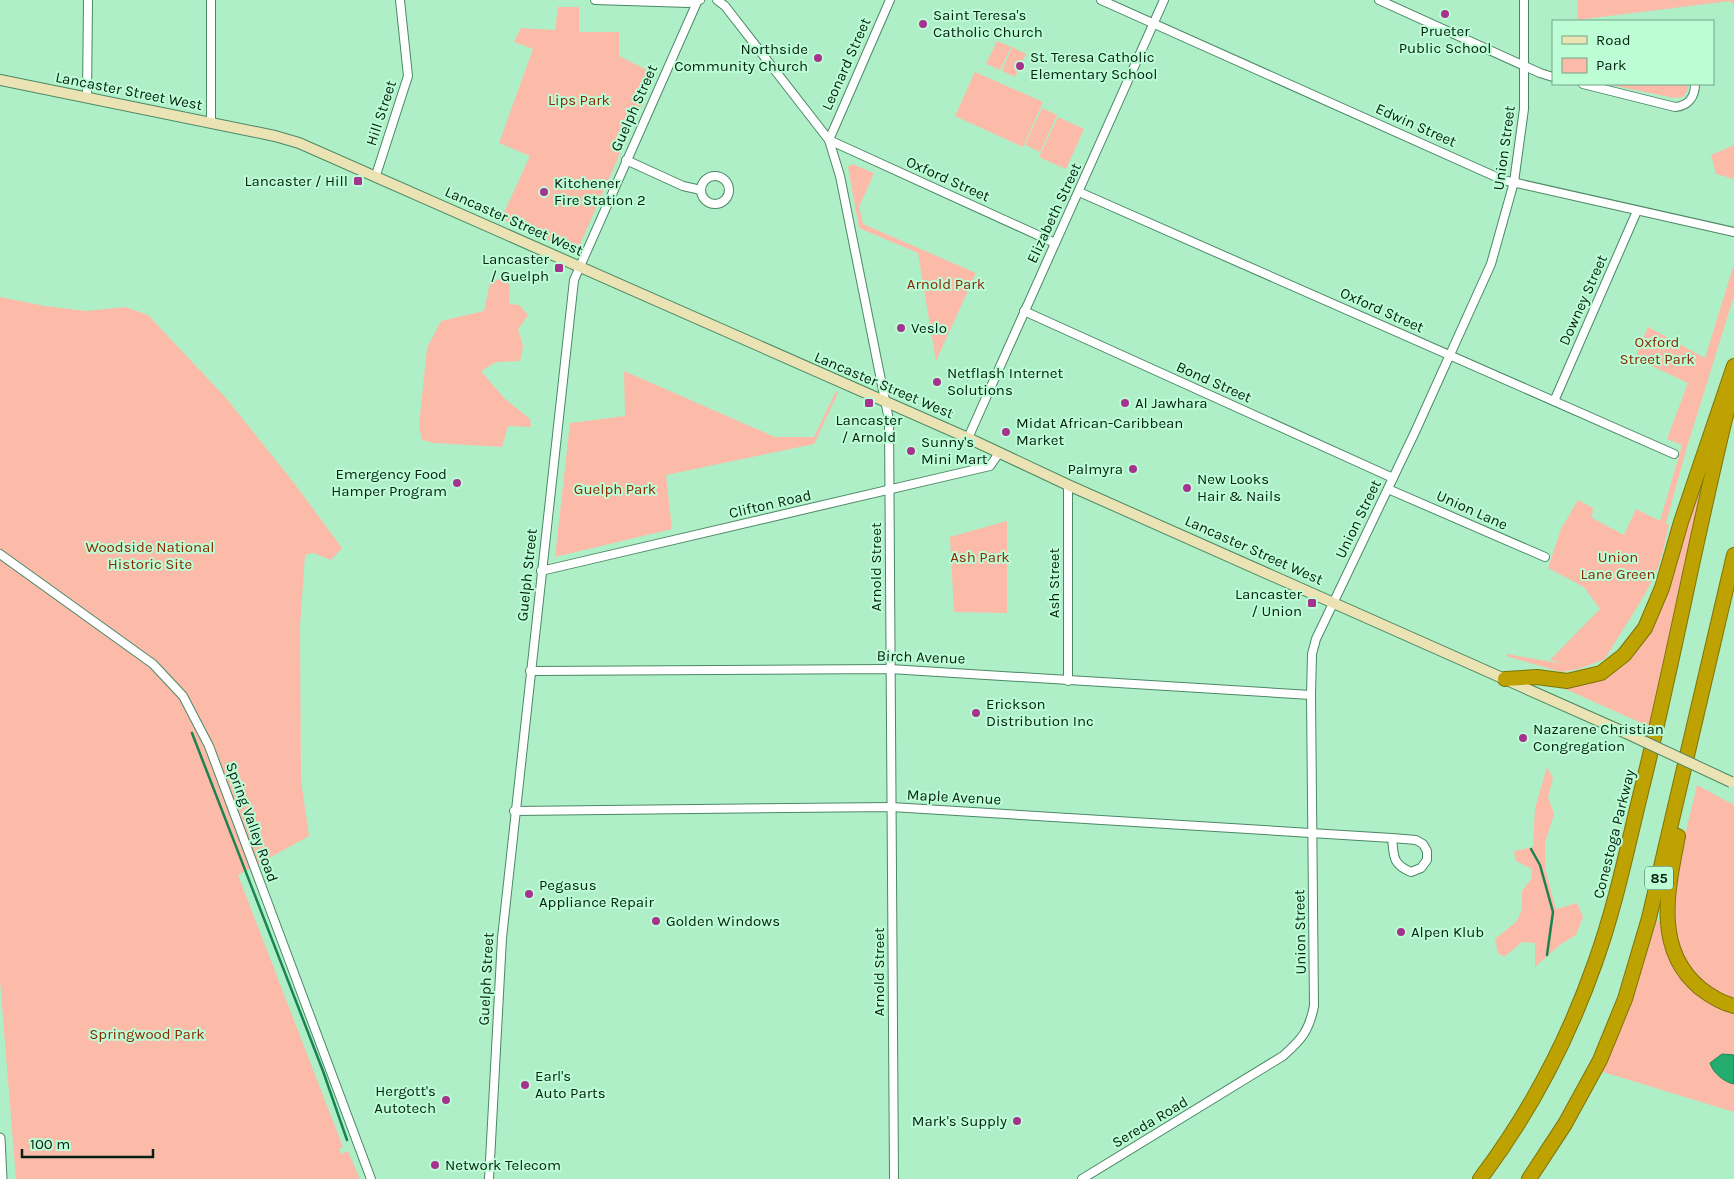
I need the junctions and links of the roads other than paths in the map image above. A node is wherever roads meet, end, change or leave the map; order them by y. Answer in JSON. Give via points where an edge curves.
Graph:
{"nodes":[{"id":1,"x":88,"y":0,"type":"edge"},
{"id":2,"x":211,"y":0,"type":"edge"},
{"id":3,"x":400,"y":0,"type":"edge"},
{"id":4,"x":595,"y":0,"type":"edge"},
{"id":5,"x":699,"y":0,"type":"edge"},
{"id":6,"x":717,"y":0,"type":"edge"},
{"id":7,"x":890,"y":0,"type":"edge"},
{"id":8,"x":1101,"y":0,"type":"edge"},
{"id":9,"x":1164,"y":0,"type":"edge"},
{"id":10,"x":1379,"y":0,"type":"edge"},
{"id":11,"x":1524,"y":0,"type":"edge"},
{"id":12,"x":1154,"y":23,"type":"junction"},
{"id":13,"x":1525,"y":66,"type":"junction"},
{"id":14,"x":1552,"y":77,"type":"edge"},
{"id":15,"x":0,"y":80,"type":"edge"},
{"id":16,"x":1587,"y":85,"type":"edge"},
{"id":17,"x":1696,"y":85,"type":"edge"},
{"id":18,"x":87,"y":98,"type":"junction"},
{"id":19,"x":211,"y":122,"type":"junction"},
{"id":20,"x":829,"y":140,"type":"junction"},
{"id":21,"x":626,"y":160,"type":"junction"},
{"id":22,"x":376,"y":175,"type":"junction"},
{"id":23,"x":1514,"y":182,"type":"junction"},
{"id":24,"x":701,"y":190,"type":"dead end"},
{"id":25,"x":1079,"y":192,"type":"junction"},
{"id":26,"x":1637,"y":211,"type":"junction"},
{"id":27,"x":1734,"y":232,"type":"edge"},
{"id":28,"x":1055,"y":243,"type":"junction"},
{"id":29,"x":579,"y":267,"type":"junction"},
{"id":30,"x":1024,"y":311,"type":"junction"},
{"id":31,"x":1450,"y":355,"type":"junction"},
{"id":32,"x":1734,"y":366,"type":"edge"},
{"id":33,"x":1734,"y":383,"type":"edge"},
{"id":34,"x":1555,"y":399,"type":"junction"},
{"id":35,"x":884,"y":402,"type":"junction"},
{"id":36,"x":968,"y":438,"type":"junction"},
{"id":37,"x":999,"y":453,"type":"junction"},
{"id":38,"x":1674,"y":454,"type":"dead end"},
{"id":39,"x":1393,"y":478,"type":"junction"},
{"id":40,"x":1068,"y":485,"type":"junction"},
{"id":41,"x":1388,"y":488,"type":"junction"},
{"id":42,"x":890,"y":490,"type":"junction"},
{"id":43,"x":0,"y":554,"type":"edge"},
{"id":44,"x":1734,"y":555,"type":"edge"},
{"id":45,"x":1545,"y":557,"type":"dead end"},
{"id":46,"x":541,"y":571,"type":"junction"},
{"id":47,"x":1333,"y":602,"type":"junction"},
{"id":48,"x":1709,"y":665,"type":"junction"},
{"id":49,"x":890,"y":668,"type":"junction"},
{"id":50,"x":530,"y":672,"type":"junction"},
{"id":51,"x":1505,"y":678,"type":"junction"},
{"id":52,"x":1068,"y":681,"type":"junction"},
{"id":53,"x":1311,"y":695,"type":"junction"},
{"id":54,"x":1733,"y":783,"type":"edge"},
{"id":55,"x":891,"y":807,"type":"junction"},
{"id":56,"x":514,"y":811,"type":"junction"},
{"id":57,"x":1312,"y":833,"type":"junction"},
{"id":58,"x":1392,"y":838,"type":"junction"},
{"id":59,"x":1734,"y":1006,"type":"edge"},
{"id":60,"x":1232,"y":1088,"type":"joint"},
{"id":61,"x":0,"y":1138,"type":"edge"},
{"id":62,"x":2,"y":1179,"type":"edge"},
{"id":63,"x":371,"y":1179,"type":"edge"},
{"id":64,"x":489,"y":1179,"type":"edge"},
{"id":65,"x":894,"y":1179,"type":"edge"},
{"id":66,"x":1082,"y":1179,"type":"edge"},
{"id":67,"x":1480,"y":1179,"type":"edge"},
{"id":68,"x":1529,"y":1179,"type":"edge"}],
"edges":[{"from":1,"to":18,"type":"street"},
{"from":2,"to":19,"type":"street"},
{"from":3,"to":22,"type":"street","name":"Hill Street","via":[[408,76]]},
{"from":4,"to":5,"type":"street","via":[[684,3]]},
{"from":5,"to":21,"type":"street","name":"Guelph Street"},
{"from":6,"to":20,"type":"street","name":"Arnold Street"},
{"from":7,"to":20,"type":"street","name":"Leonard Street"},
{"from":8,"to":12,"type":"street","name":"Edwin Street"},
{"from":9,"to":12,"type":"street","name":"Elizabeth Street"},
{"from":10,"to":13,"type":"street"},
{"from":11,"to":13,"type":"street","name":"Union Street"},
{"from":12,"to":23,"type":"street","name":"Edwin Street"},
{"from":12,"to":25,"type":"street","name":"Elizabeth Street"},
{"from":13,"to":14,"type":"street"},
{"from":13,"to":23,"type":"street","name":"Union Street","via":[[1524,109]]},
{"from":15,"to":18,"type":"main road","name":"Lancaster Street West"},
{"from":16,"to":17,"type":"street","via":[[1674,107],[1689,102]]},
{"from":18,"to":19,"type":"main road","name":"Lancaster Street West"},
{"from":19,"to":22,"type":"main road","name":"Lancaster Street West","via":[[286,139]]},
{"from":20,"to":28,"type":"street","name":"Oxford Street"},
{"from":20,"to":35,"type":"street","name":"Arnold Street","via":[[840,176]]},
{"from":21,"to":24,"type":"street","via":[[683,186]]},
{"from":21,"to":29,"type":"street","name":"Guelph Street"},
{"from":22,"to":29,"type":"main road","name":"Lancaster Street West"},
{"from":23,"to":26,"type":"street","name":"Edwin Street"},
{"from":23,"to":31,"type":"street","name":"Union Street","via":[[1491,264]]},
{"from":25,"to":28,"type":"street","name":"Elizabeth Street"},
{"from":25,"to":31,"type":"street","name":"Oxford Street"},
{"from":26,"to":27,"type":"street","name":"Edwin Street"},
{"from":26,"to":34,"type":"street","name":"Downey Street"},
{"from":28,"to":30,"type":"street","name":"Elizabeth Street"},
{"from":29,"to":35,"type":"main road","name":"Lancaster Street West"},
{"from":29,"to":46,"type":"street","name":"Guelph Street","via":[[574,280]]},
{"from":30,"to":36,"type":"street","name":"Elizabeth Street"},
{"from":30,"to":39,"type":"street","name":"Bond Street"},
{"from":31,"to":34,"type":"street","name":"Oxford Street"},
{"from":31,"to":39,"type":"street","name":"Union Street"},
{"from":32,"to":51,"type":"highway","via":[[1662,588],[1645,628],[1624,655],[1601,673],[1567,680]]},
{"from":33,"to":67,"type":"highway","name":"Conestoga Parkway","number":"85","via":[[1614,904],[1572,1022],[1505,1146]]},
{"from":34,"to":38,"type":"street","name":"Oxford Street"},
{"from":35,"to":36,"type":"main road","name":"Lancaster Street West"},
{"from":35,"to":42,"type":"street","name":"Arnold Street","via":[[889,420]]},
{"from":36,"to":37,"type":"main road","name":"Lancaster Street West"},
{"from":37,"to":40,"type":"main road","name":"Lancaster Street West"},
{"from":37,"to":42,"type":"street","name":"Clifton Road","via":[[990,466]]},
{"from":39,"to":41,"type":"street","name":"Union Street"},
{"from":40,"to":47,"type":"main road","name":"Lancaster Street West"},
{"from":40,"to":52,"type":"street","name":"Ash Street"},
{"from":41,"to":45,"type":"street","name":"Union Lane"},
{"from":41,"to":47,"type":"street","name":"Union Street"},
{"from":42,"to":46,"type":"street","name":"Clifton Road"},
{"from":42,"to":49,"type":"street","name":"Arnold Street"},
{"from":43,"to":63,"type":"street","name":"Spring Valley Road","via":[[147,659],[182,696],[209,746]]},
{"from":44,"to":48,"type":"highway","number":"85"},
{"from":46,"to":50,"type":"street","name":"Guelph Street"},
{"from":47,"to":51,"type":"main road","name":"Lancaster Street West"},
{"from":47,"to":53,"type":"street","name":"Union Street","via":[[1312,654]]},
{"from":48,"to":59,"type":"highway","via":[[1668,888],[1666,917],[1670,940],[1685,972],[1705,992]]},
{"from":48,"to":68,"type":"highway","number":"85","via":[[1649,918],[1625,999],[1600,1060],[1565,1124]]},
{"from":49,"to":50,"type":"street","name":"Birch Avenue"},
{"from":49,"to":52,"type":"street","name":"Birch Avenue"},
{"from":49,"to":55,"type":"street","name":"Arnold Street"},
{"from":50,"to":56,"type":"street","name":"Guelph Street"},
{"from":51,"to":54,"type":"main road","name":"Lancaster Street West","bridge":true},
{"from":52,"to":53,"type":"street","name":"Birch Avenue"},
{"from":53,"to":57,"type":"street","name":"Union Street"},
{"from":55,"to":56,"type":"street","name":"Maple Avenue"},
{"from":55,"to":57,"type":"street","name":"Maple Avenue"},
{"from":55,"to":65,"type":"street","name":"Arnold Street"},
{"from":56,"to":64,"type":"street","name":"Guelph Street","via":[[501,948]]},
{"from":57,"to":58,"type":"street","name":"Maple Avenue"},
{"from":57,"to":60,"type":"street","name":"Union Street","via":[[1314,1006],[1311,1024],[1302,1040],[1283,1056]]},
{"from":58,"to":58,"type":"street","name":"Maple Avenue","via":[[1395,859],[1400,867],[1411,872],[1421,868],[1427,860],[1423,844],[1416,840]]},
{"from":60,"to":66,"type":"street","name":"Sereda Road"},
{"from":61,"to":62,"type":"street"}]}
